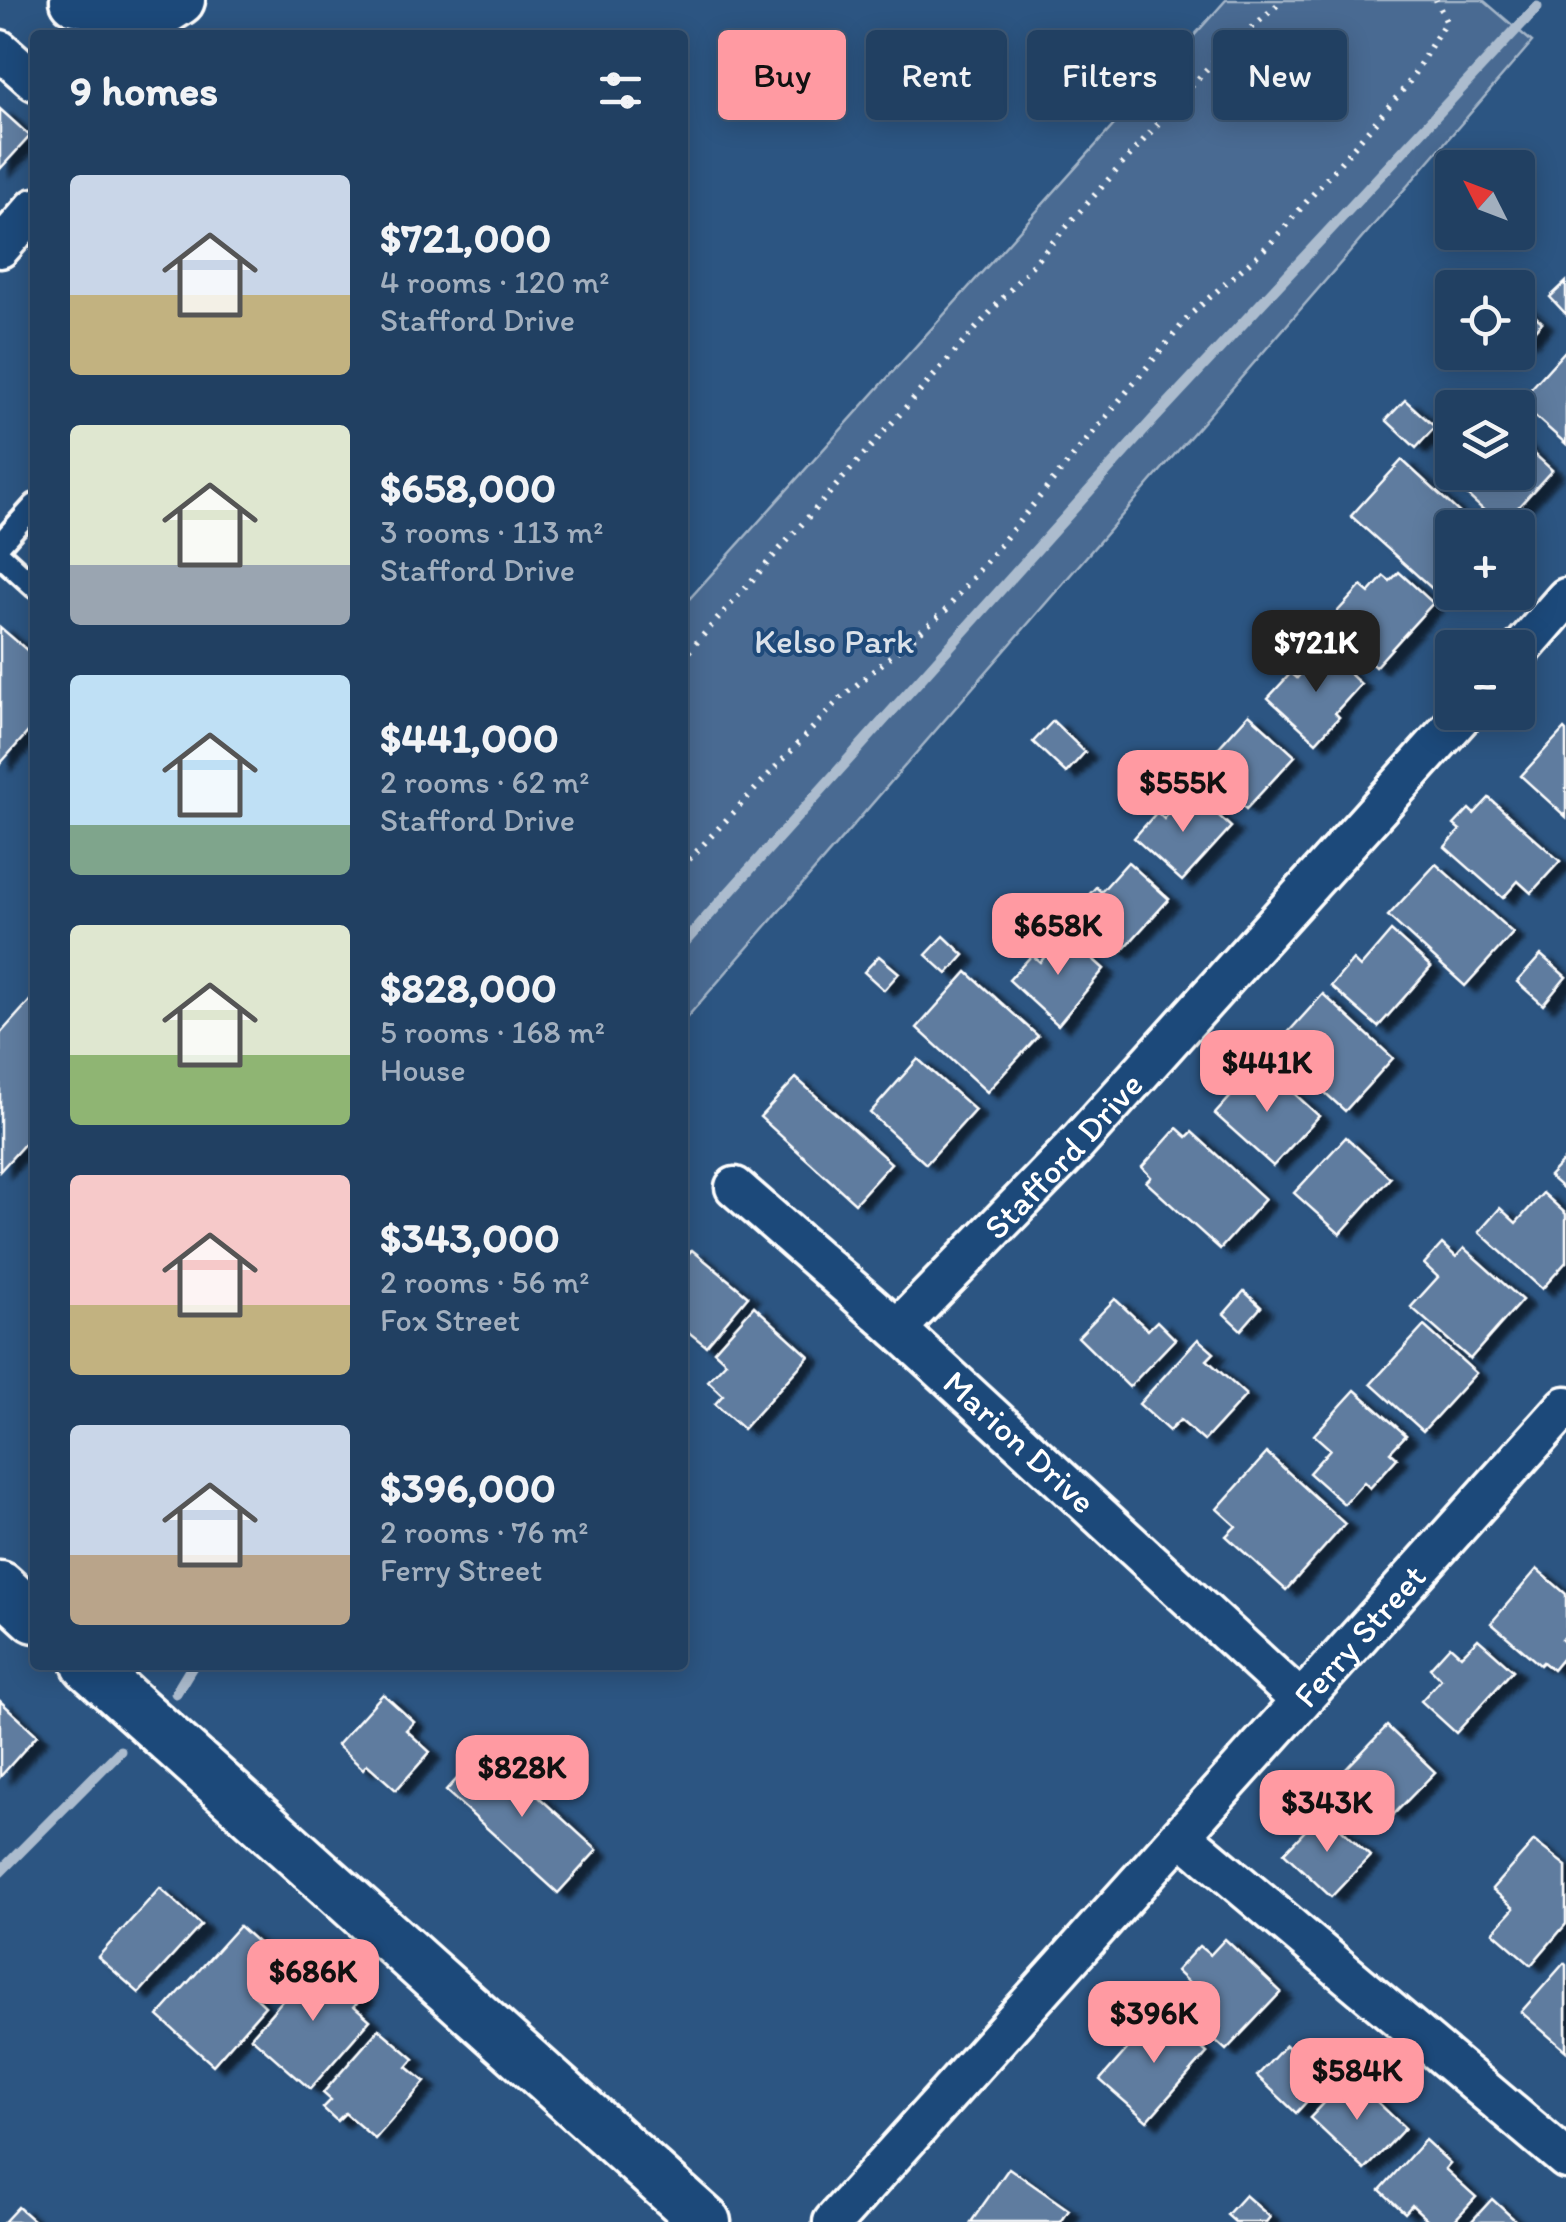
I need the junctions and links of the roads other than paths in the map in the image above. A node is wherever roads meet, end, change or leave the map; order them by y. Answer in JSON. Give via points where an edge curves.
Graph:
{"nodes":[{"id":1,"x":76,"y":0,"type":"edge"},
{"id":2,"x":180,"y":0,"type":"edge"},
{"id":3,"x":0,"y":50,"type":"edge"},
{"id":4,"x":30,"y":77,"type":"edge"},
{"id":5,"x":30,"y":214,"type":"edge"},
{"id":6,"x":0,"y":248,"type":"edge"},
{"id":7,"x":30,"y":511,"type":"edge"},
{"id":8,"x":0,"y":544,"type":"edge"},
{"id":9,"x":0,"y":555,"type":"edge"},
{"id":10,"x":30,"y":582,"type":"edge"},
{"id":11,"x":1566,"y":598,"type":"edge"},
{"id":12,"x":1535,"y":634,"type":"edge"},
{"id":13,"x":1449,"y":730,"type":"edge"},
{"id":14,"x":734,"y":1187,"type":"dead end"},
{"id":15,"x":897,"y":1329,"type":"junction"},
{"id":16,"x":1566,"y":1406,"type":"edge"},
{"id":17,"x":0,"y":1586,"type":"edge"},
{"id":18,"x":30,"y":1613,"type":"edge"},
{"id":19,"x":92,"y":1670,"type":"edge"},
{"id":20,"x":1301,"y":1702,"type":"junction"},
{"id":21,"x":1181,"y":1835,"type":"junction"},
{"id":22,"x":1566,"y":2160,"type":"edge"},
{"id":23,"x":706,"y":2222,"type":"edge"},
{"id":24,"x":833,"y":2222,"type":"edge"}],
"edges":[{"from":1,"to":2,"type":"street","via":[[152,18]]},
{"from":3,"to":4,"type":"street"},
{"from":5,"to":6,"type":"street"},
{"from":7,"to":8,"type":"lane"},
{"from":9,"to":10,"type":"lane"},
{"from":11,"to":12,"type":"street"},
{"from":13,"to":15,"type":"street","name":"Stafford Drive","via":[[1072,1149]]},
{"from":14,"to":15,"type":"street","name":"Marion Drive"},
{"from":15,"to":20,"type":"street","name":"Marion Drive"},
{"from":16,"to":20,"type":"street","name":"Ferry Street"},
{"from":17,"to":18,"type":"street"},
{"from":19,"to":23,"type":"street"},
{"from":20,"to":21,"type":"street","name":"Ferry Street"},
{"from":21,"to":22,"type":"street"},
{"from":21,"to":24,"type":"street","name":"Ferry Street"}]}
